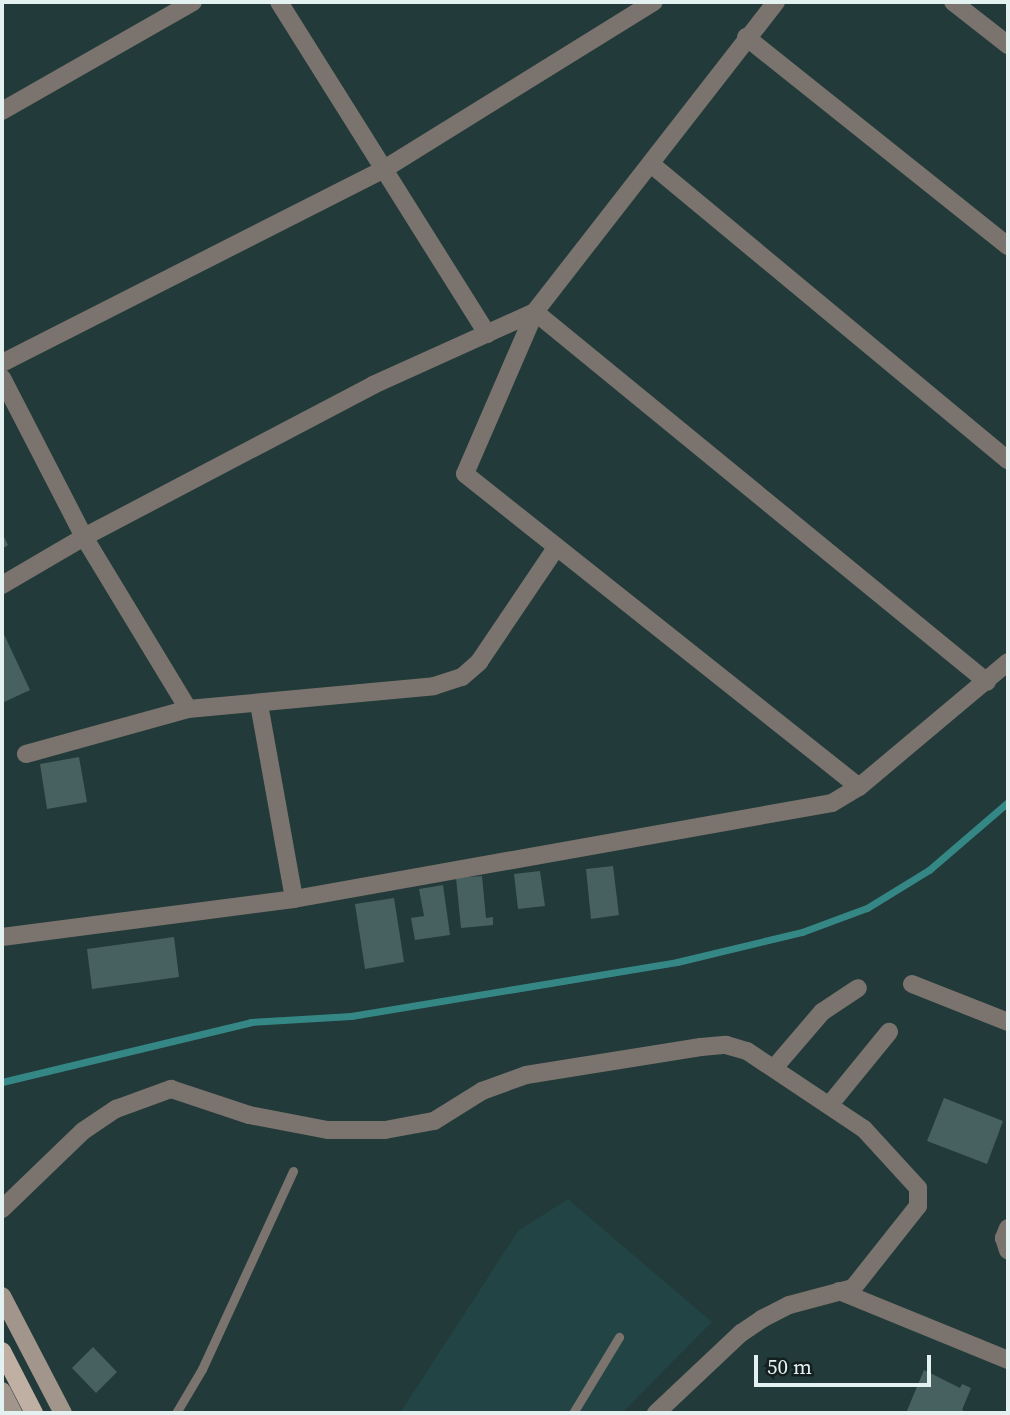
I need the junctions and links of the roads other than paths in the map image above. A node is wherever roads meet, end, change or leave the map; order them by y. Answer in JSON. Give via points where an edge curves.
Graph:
{"nodes":[{"id":1,"x":193,"y":2,"type":"edge"},
{"id":2,"x":279,"y":2,"type":"edge"},
{"id":3,"x":654,"y":2,"type":"edge"},
{"id":4,"x":776,"y":2,"type":"edge"},
{"id":5,"x":953,"y":2,"type":"edge"},
{"id":6,"x":746,"y":37,"type":"junction"},
{"id":7,"x":1008,"y":46,"type":"edge"},
{"id":8,"x":2,"y":111,"type":"edge"},
{"id":9,"x":650,"y":164,"type":"junction"},
{"id":10,"x":382,"y":171,"type":"junction"},
{"id":11,"x":1008,"y":246,"type":"edge"},
{"id":12,"x":535,"y":312,"type":"junction"},
{"id":13,"x":487,"y":334,"type":"junction"},
{"id":14,"x":2,"y":363,"type":"edge"},
{"id":15,"x":2,"y":378,"type":"edge"},
{"id":16,"x":1008,"y":460,"type":"edge"},
{"id":17,"x":84,"y":537,"type":"junction"},
{"id":18,"x":556,"y":548,"type":"junction"},
{"id":19,"x":2,"y":585,"type":"edge"},
{"id":20,"x":1008,"y":662,"type":"edge"},
{"id":21,"x":987,"y":682,"type":"junction"},
{"id":22,"x":259,"y":704,"type":"junction"},
{"id":23,"x":188,"y":709,"type":"junction"},
{"id":24,"x":26,"y":754,"type":"dead end"},
{"id":25,"x":859,"y":787,"type":"junction"},
{"id":26,"x":294,"y":899,"type":"junction"},
{"id":27,"x":2,"y":937,"type":"edge"},
{"id":28,"x":912,"y":984,"type":"dead end"},
{"id":29,"x":858,"y":988,"type":"dead end"},
{"id":30,"x":1008,"y":1022,"type":"edge"},
{"id":31,"x":889,"y":1032,"type":"dead end"},
{"id":32,"x":774,"y":1068,"type":"junction"},
{"id":33,"x":831,"y":1104,"type":"junction"},
{"id":34,"x":293,"y":1171,"type":"dead end"},
{"id":35,"x":2,"y":1209,"type":"edge"},
{"id":36,"x":1008,"y":1228,"type":"edge"},
{"id":37,"x":1008,"y":1250,"type":"edge"},
{"id":38,"x":839,"y":1292,"type":"junction"},
{"id":39,"x":2,"y":1296,"type":"edge"},
{"id":40,"x":619,"y":1338,"type":"dead end"},
{"id":41,"x":2,"y":1351,"type":"edge"},
{"id":42,"x":1008,"y":1360,"type":"edge"},
{"id":43,"x":2,"y":1391,"type":"edge"},
{"id":44,"x":13,"y":1413,"type":"edge"},
{"id":45,"x":34,"y":1413,"type":"edge"},
{"id":46,"x":64,"y":1413,"type":"edge"},
{"id":47,"x":176,"y":1413,"type":"edge"},
{"id":48,"x":573,"y":1413,"type":"edge"},
{"id":49,"x":656,"y":1413,"type":"edge"}],
"edges":[{"from":1,"to":8,"type":"street"},
{"from":2,"to":10,"type":"street"},
{"from":3,"to":10,"type":"street"},
{"from":4,"to":6,"type":"street"},
{"from":5,"to":7,"type":"street"},
{"from":6,"to":9,"type":"street"},
{"from":6,"to":11,"type":"street"},
{"from":9,"to":12,"type":"street"},
{"from":9,"to":16,"type":"street"},
{"from":10,"to":13,"type":"street"},
{"from":10,"to":14,"type":"street"},
{"from":12,"to":13,"type":"street"},
{"from":12,"to":18,"type":"street","via":[[465,474]]},
{"from":12,"to":21,"type":"street"},
{"from":13,"to":17,"type":"street","via":[[373,385]]},
{"from":15,"to":17,"type":"street"},
{"from":17,"to":19,"type":"street"},
{"from":17,"to":23,"type":"street"},
{"from":18,"to":22,"type":"street","via":[[479,662],[461,677],[434,686]]},
{"from":18,"to":25,"type":"street"},
{"from":20,"to":21,"type":"street"},
{"from":21,"to":25,"type":"street"},
{"from":22,"to":23,"type":"street"},
{"from":22,"to":26,"type":"street"},
{"from":23,"to":24,"type":"street"},
{"from":25,"to":26,"type":"street","via":[[832,803]]},
{"from":26,"to":27,"type":"street"},
{"from":28,"to":30,"type":"street"},
{"from":29,"to":32,"type":"street","via":[[822,1012]]},
{"from":31,"to":33,"type":"street"},
{"from":32,"to":33,"type":"street"},
{"from":32,"to":35,"type":"street","via":[[747,1051],[726,1045],[614,1060],[506,1081],[434,1121],[385,1130],[328,1130],[288,1123],[171,1089],[116,1109],[83,1131]]},
{"from":33,"to":38,"type":"street","via":[[864,1129],[918,1188],[920,1196],[863,1280]]},
{"from":34,"to":47,"type":"lane","via":[[202,1369]]},
{"from":36,"to":37,"type":"street","via":[[1004,1238]]},
{"from":38,"to":42,"type":"street"},
{"from":38,"to":49,"type":"street","via":[[789,1305],[752,1326]]},
{"from":39,"to":46,"type":"main road"},
{"from":40,"to":48,"type":"lane"},
{"from":41,"to":45,"type":"main road"},
{"from":43,"to":44,"type":"main road"}]}
